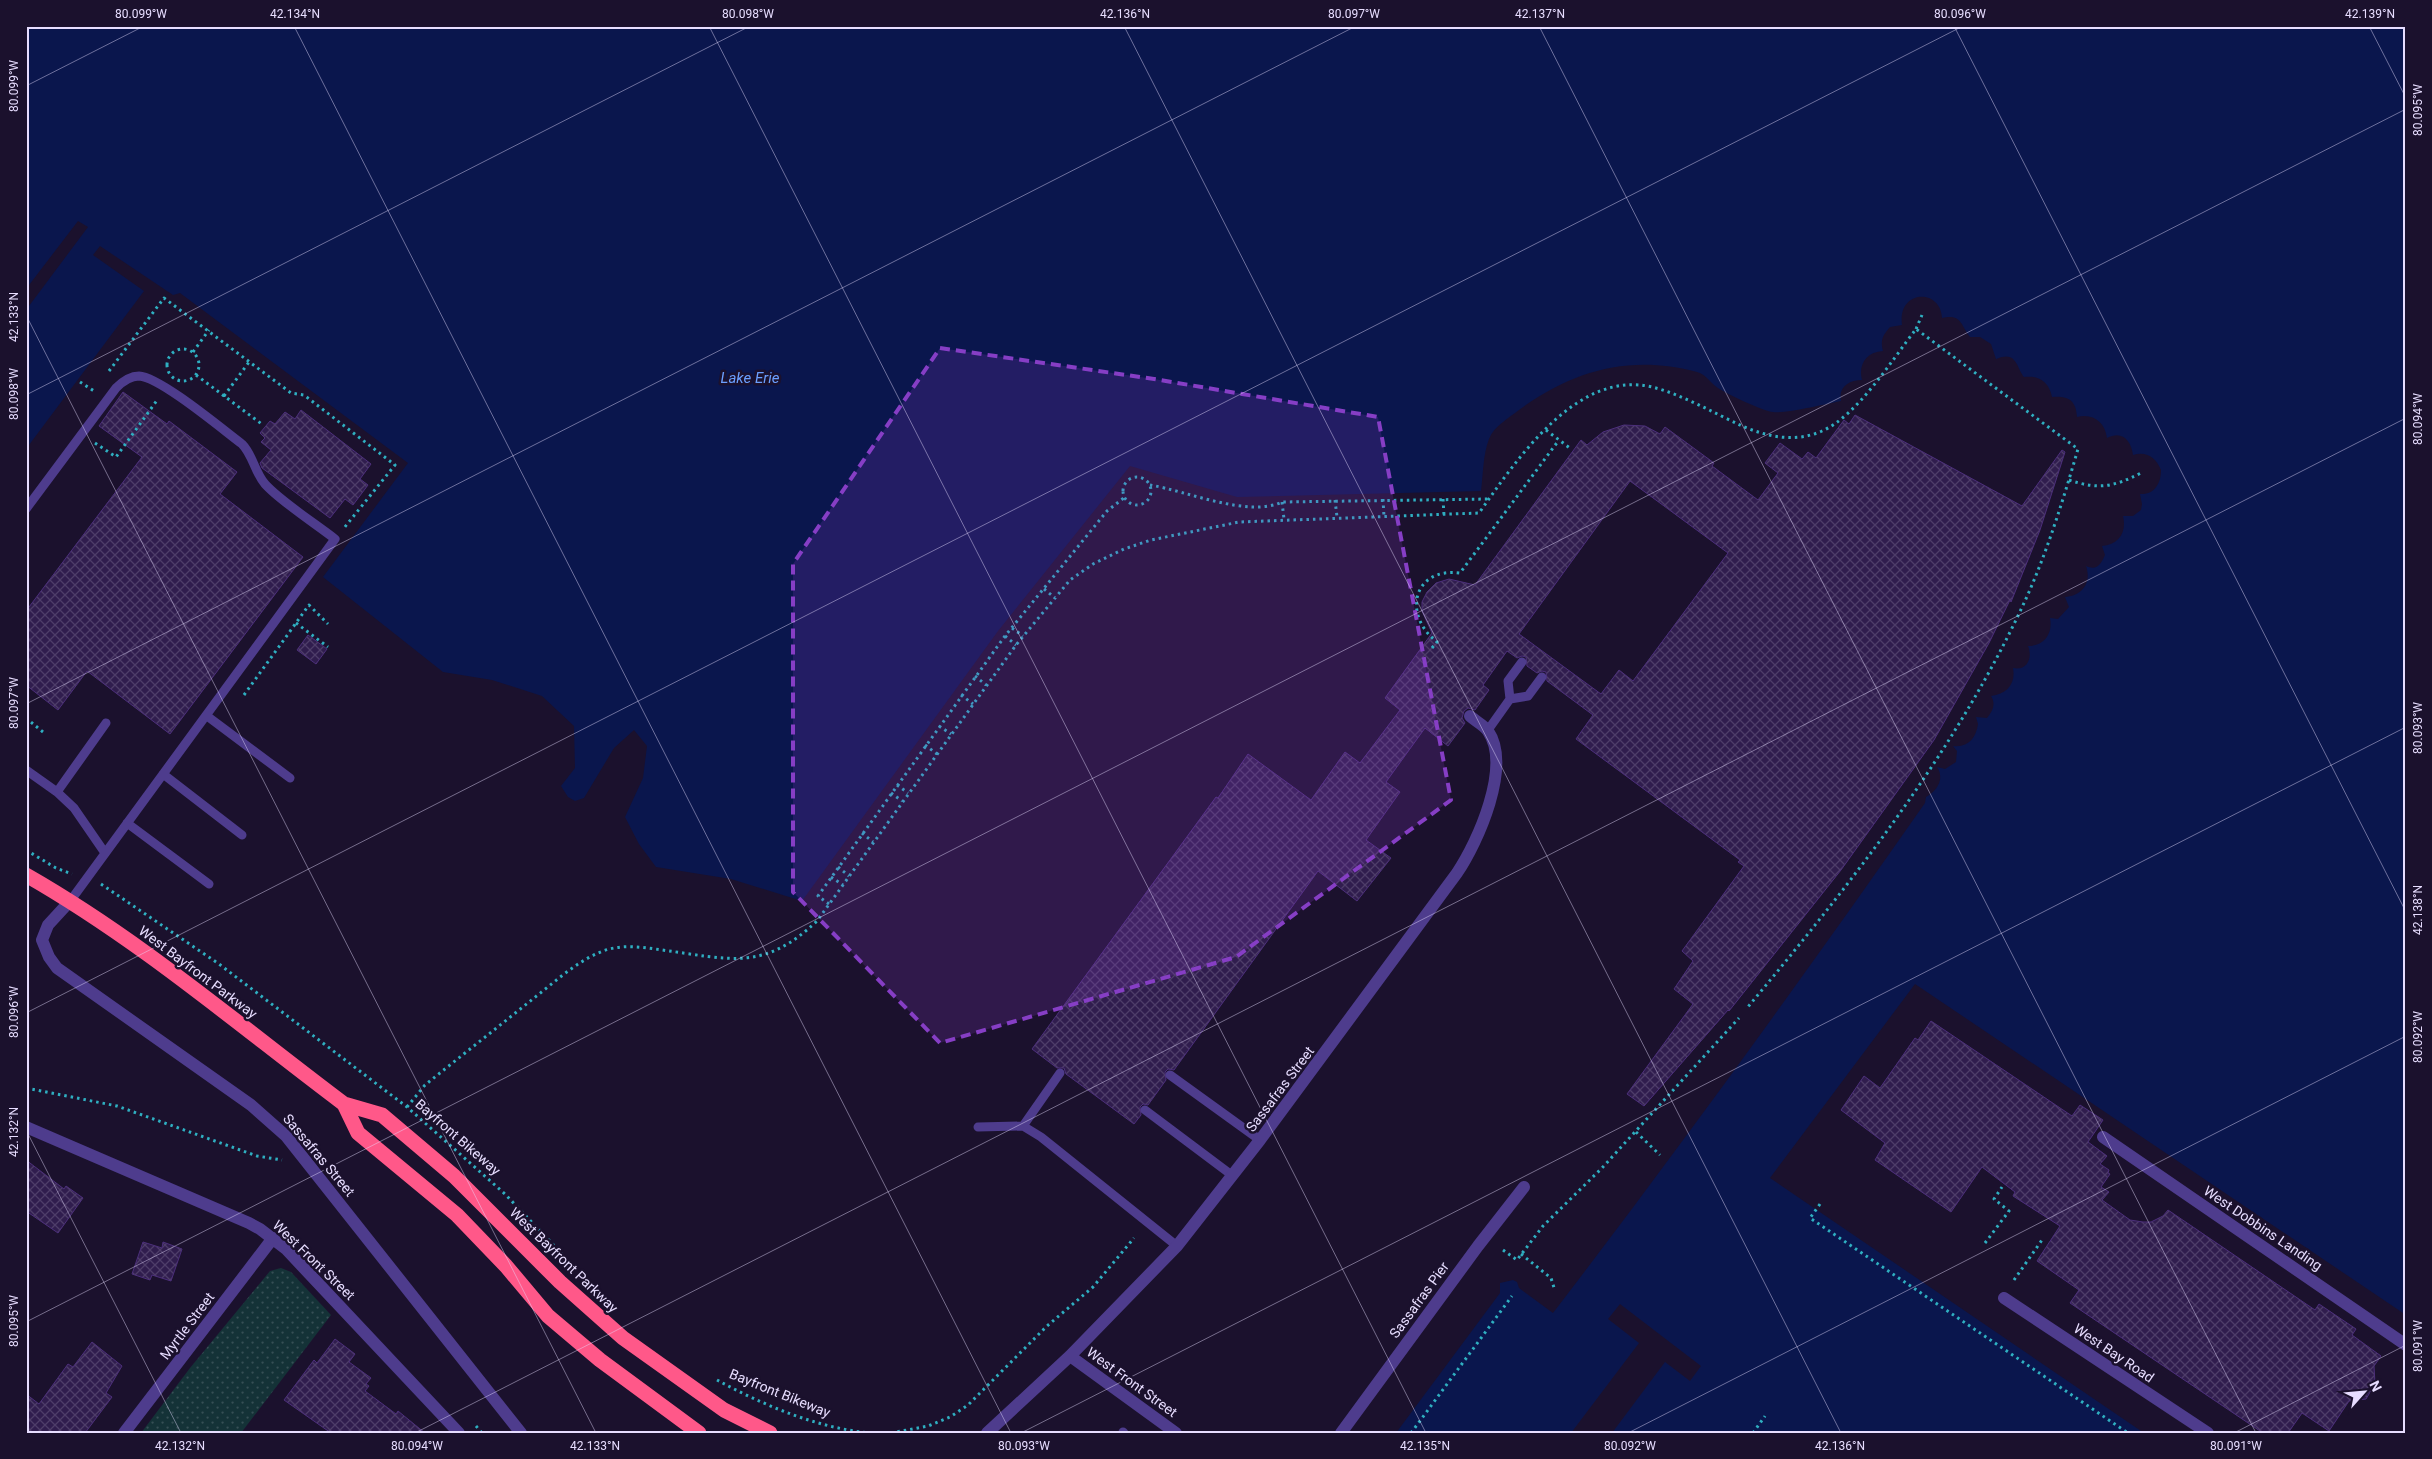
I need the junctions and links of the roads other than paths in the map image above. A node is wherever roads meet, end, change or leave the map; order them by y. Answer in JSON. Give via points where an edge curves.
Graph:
{"nodes":[{"id":1,"x":26,"y":509,"type":"edge"},
{"id":2,"x":1522,"y":662,"type":"dead end"},
{"id":3,"x":1542,"y":677,"type":"dead end"},
{"id":4,"x":1510,"y":699,"type":"junction"},
{"id":5,"x":207,"y":716,"type":"junction"},
{"id":6,"x":1470,"y":716,"type":"dead end"},
{"id":7,"x":106,"y":723,"type":"dead end"},
{"id":8,"x":1488,"y":730,"type":"junction"},
{"id":9,"x":26,"y":770,"type":"edge"},
{"id":10,"x":163,"y":774,"type":"junction"},
{"id":11,"x":290,"y":778,"type":"dead end"},
{"id":12,"x":57,"y":792,"type":"junction"},
{"id":13,"x":127,"y":823,"type":"junction"},
{"id":14,"x":242,"y":834,"type":"dead end"},
{"id":15,"x":105,"y":854,"type":"junction"},
{"id":16,"x":26,"y":876,"type":"edge"},
{"id":17,"x":209,"y":884,"type":"dead end"},
{"id":18,"x":70,"y":900,"type":"junction"},
{"id":19,"x":1060,"y":1073,"type":"dead end"},
{"id":20,"x":1170,"y":1075,"type":"dead end"},
{"id":21,"x":344,"y":1104,"type":"junction"},
{"id":22,"x":1144,"y":1110,"type":"dead end"},
{"id":23,"x":1023,"y":1126,"type":"junction"},
{"id":24,"x":26,"y":1127,"type":"edge"},
{"id":25,"x":978,"y":1127,"type":"dead end"},
{"id":26,"x":2103,"y":1137,"type":"dead end"},
{"id":27,"x":1260,"y":1140,"type":"junction"},
{"id":28,"x":1233,"y":1176,"type":"junction"},
{"id":29,"x":1524,"y":1187,"type":"dead end"},
{"id":30,"x":273,"y":1238,"type":"junction"},
{"id":31,"x":1177,"y":1246,"type":"junction"},
{"id":32,"x":2004,"y":1298,"type":"dead end"},
{"id":33,"x":2406,"y":1346,"type":"edge"},
{"id":34,"x":1070,"y":1356,"type":"junction"},
{"id":35,"x":124,"y":1433,"type":"edge"},
{"id":36,"x":459,"y":1433,"type":"edge"},
{"id":37,"x":521,"y":1433,"type":"edge"},
{"id":38,"x":699,"y":1433,"type":"edge"},
{"id":39,"x":770,"y":1433,"type":"edge"},
{"id":40,"x":987,"y":1433,"type":"edge"},
{"id":41,"x":1176,"y":1433,"type":"edge"},
{"id":42,"x":1341,"y":1433,"type":"edge"},
{"id":43,"x":2208,"y":1433,"type":"edge"}],
"edges":[{"from":1,"to":5,"type":"lane","via":[[116,388],[124,381],[139,376],[160,384],[242,444],[266,485],[335,539]]},
{"from":2,"to":4,"type":"lane","via":[[1508,681]]},
{"from":3,"to":4,"type":"lane","via":[[1528,696]]},
{"from":4,"to":8,"type":"lane"},
{"from":5,"to":10,"type":"lane"},
{"from":5,"to":11,"type":"lane"},
{"from":6,"to":8,"type":"street"},
{"from":7,"to":12,"type":"lane"},
{"from":8,"to":27,"type":"street","name":"Sassafras Street","via":[[1494,745],[1496,766],[1479,833],[1467,858]]},
{"from":9,"to":12,"type":"lane"},
{"from":10,"to":13,"type":"lane"},
{"from":10,"to":14,"type":"lane"},
{"from":12,"to":15,"type":"lane","via":[[74,808]]},
{"from":13,"to":15,"type":"lane"},
{"from":13,"to":17,"type":"lane"},
{"from":15,"to":18,"type":"lane"},
{"from":16,"to":18,"type":"highway","name":"West Bayfront Parkway"},
{"from":18,"to":21,"type":"highway","name":"West Bayfront Parkway","via":[[196,989]]},
{"from":18,"to":37,"type":"street","name":"Sassafras Street","via":[[48,925],[42,940],[48,958],[57,968],[251,1105],[286,1136]]},
{"from":19,"to":23,"type":"lane"},
{"from":20,"to":27,"type":"lane"},
{"from":21,"to":38,"type":"highway","name":"West Bayfront Parkway","via":[[358,1133],[457,1215],[548,1316],[600,1360]]},
{"from":21,"to":39,"type":"highway","name":"West Bayfront Parkway","via":[[382,1115],[454,1176],[560,1282],[623,1338],[724,1410]]},
{"from":22,"to":28,"type":"lane"},
{"from":23,"to":25,"type":"lane"},
{"from":23,"to":31,"type":"lane"},
{"from":24,"to":30,"type":"street","name":"West Front Street","via":[[249,1223]]},
{"from":26,"to":33,"type":"street","name":"West Dobbins Landing"},
{"from":27,"to":28,"type":"street","name":"Sassafras Street"},
{"from":28,"to":31,"type":"street","name":"Sassafras Street"},
{"from":29,"to":42,"type":"street","name":"Sassafras Pier"},
{"from":30,"to":35,"type":"street","name":"Myrtle Street"},
{"from":30,"to":36,"type":"street","name":"West Front Street"},
{"from":31,"to":34,"type":"street","name":"Sassafras Street"},
{"from":32,"to":43,"type":"street","name":"West Bay Road"},
{"from":34,"to":40,"type":"street","name":"Sassafras Street"},
{"from":34,"to":41,"type":"street","name":"West Front Street"}]}
